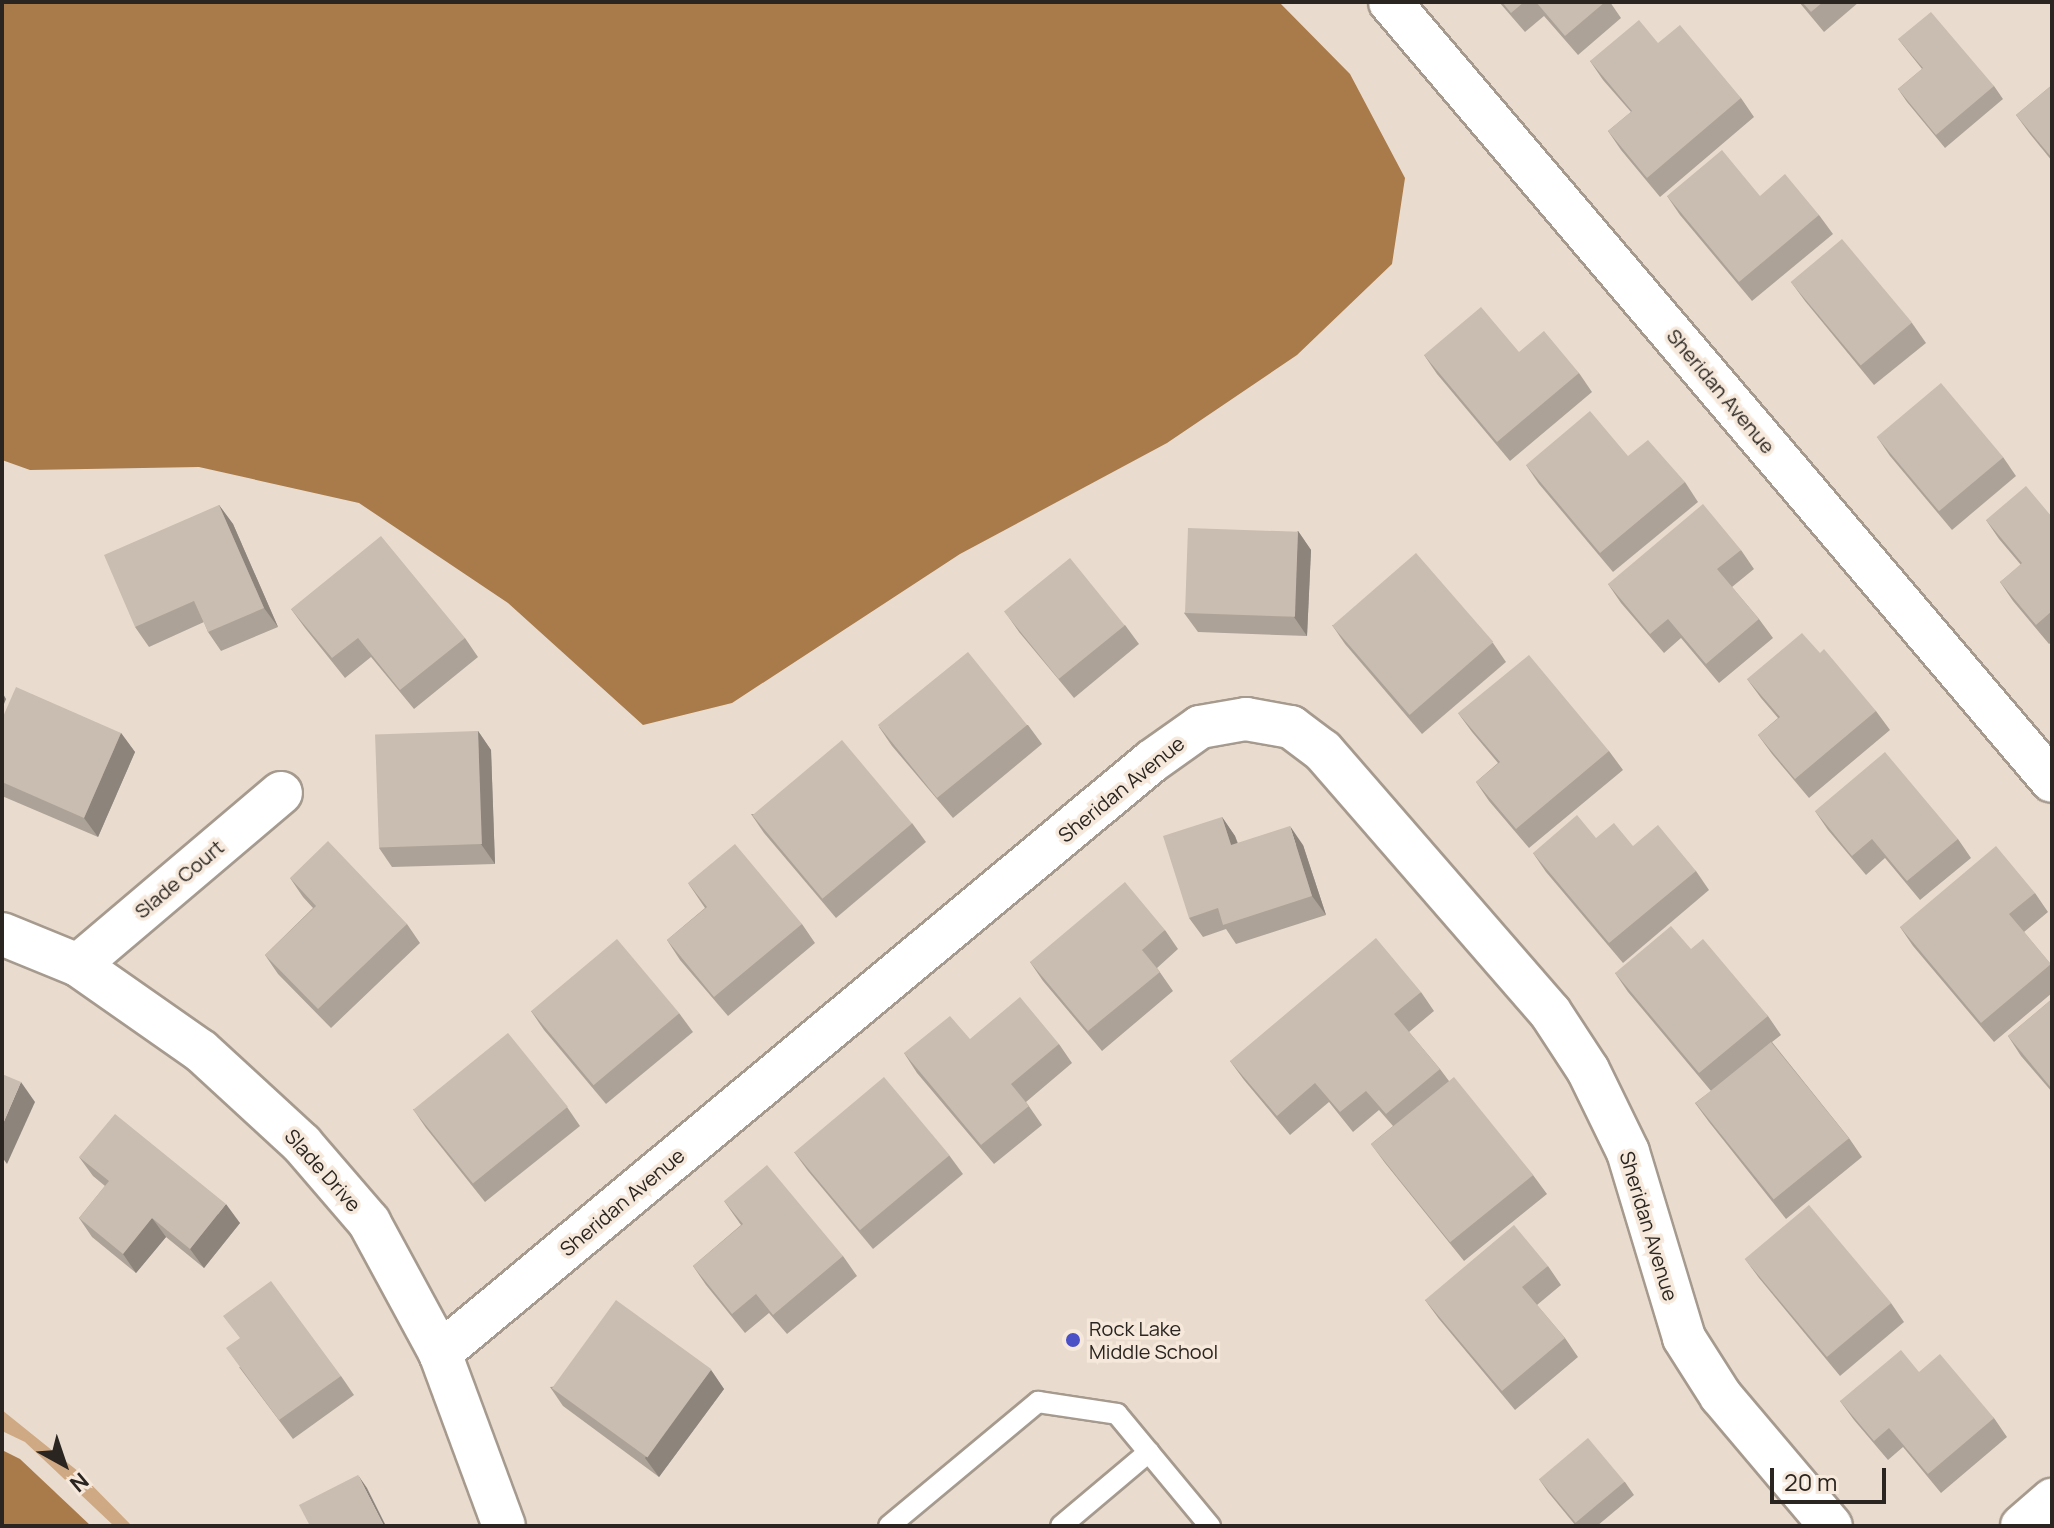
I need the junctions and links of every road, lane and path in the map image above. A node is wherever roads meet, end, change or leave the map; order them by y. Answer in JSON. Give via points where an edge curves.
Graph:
{"nodes":[{"id":1,"x":1390,"y":2,"type":"edge"},
{"id":2,"x":2052,"y":781,"type":"edge"},
{"id":3,"x":281,"y":793,"type":"dead end"},
{"id":4,"x":2,"y":934,"type":"edge"},
{"id":5,"x":78,"y":965,"type":"junction"},
{"id":6,"x":440,"y":1353,"type":"junction"},
{"id":7,"x":1149,"y":1452,"type":"junction"},
{"id":8,"x":2052,"y":1500,"type":"edge"},
{"id":9,"x":504,"y":1526,"type":"edge"},
{"id":10,"x":889,"y":1526,"type":"edge"},
{"id":11,"x":1061,"y":1526,"type":"edge"},
{"id":12,"x":1210,"y":1526,"type":"edge"},
{"id":13,"x":1831,"y":1526,"type":"edge"},
{"id":14,"x":2022,"y":1526,"type":"edge"}],
"edges":[{"from":1,"to":2,"type":"street","name":"Sheridan Avenue"},
{"from":3,"to":5,"type":"street","name":"Slade Court"},
{"from":4,"to":5,"type":"street","name":"Slade Drive"},
{"from":5,"to":6,"type":"street","name":"Slade Drive","via":[[201,1051],[302,1144],[369,1222]]},
{"from":6,"to":9,"type":"street","name":"Slade Drive"},
{"from":6,"to":13,"type":"street","name":"Sheridan Avenue","via":[[1152,761],[1200,727],[1246,719],[1291,727],[1323,751],[1550,1012],[1588,1070],[1628,1152],[1684,1338],[1721,1396]]},
{"from":7,"to":10,"type":"lane","via":[[1117,1414],[1038,1402]]},
{"from":7,"to":11,"type":"lane"},
{"from":7,"to":12,"type":"lane"},
{"from":8,"to":14,"type":"street"}]}
